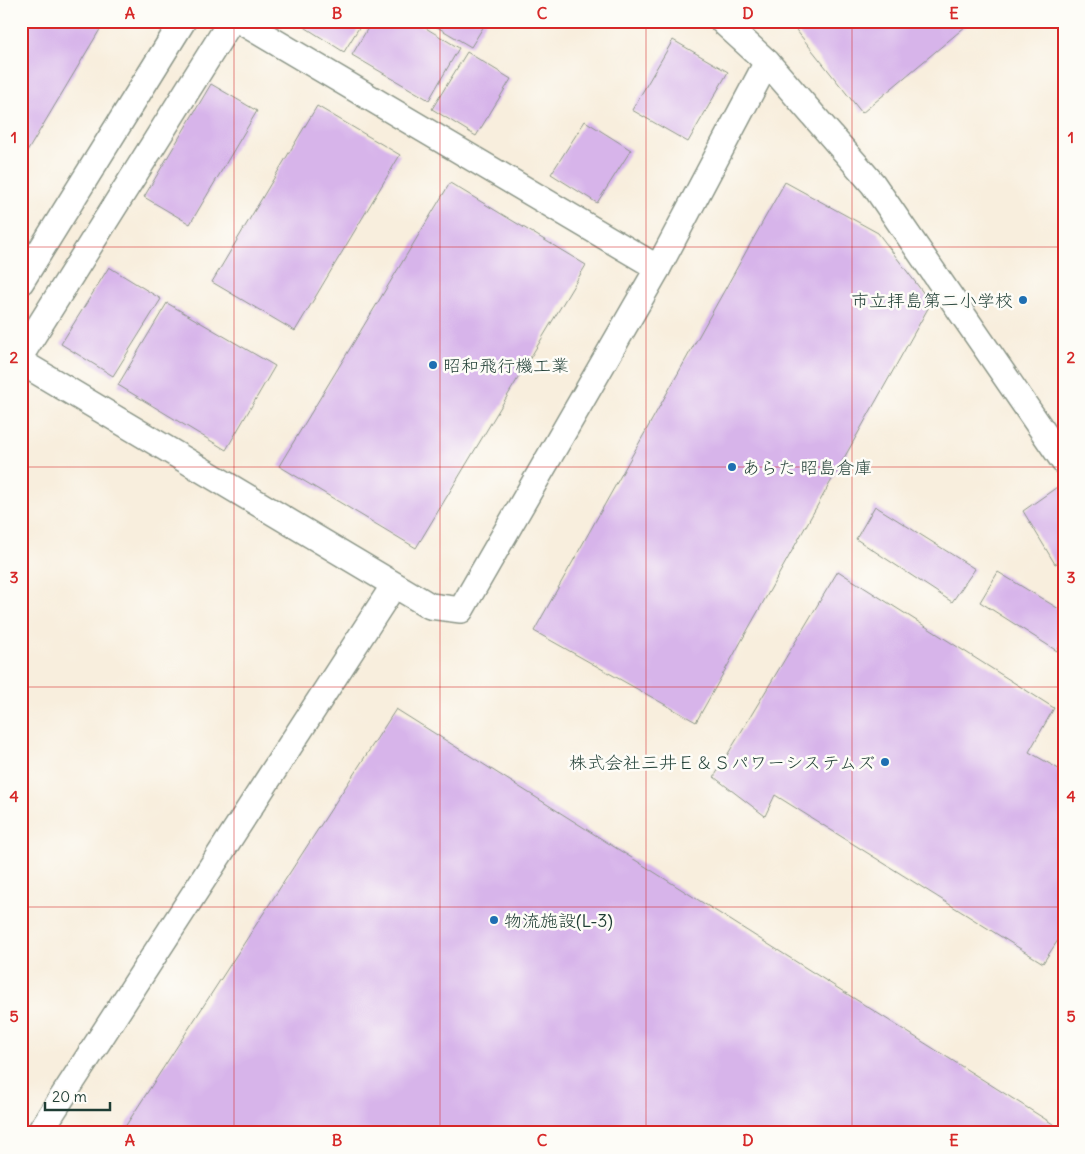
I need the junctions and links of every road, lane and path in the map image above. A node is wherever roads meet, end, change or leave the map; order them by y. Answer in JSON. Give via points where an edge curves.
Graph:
{"nodes":[{"id":1,"x":183,"y":21,"type":"edge"},
{"id":2,"x":231,"y":21,"type":"edge"},
{"id":3,"x":240,"y":21,"type":"edge"},
{"id":4,"x":722,"y":21,"type":"edge"},
{"id":5,"x":767,"y":62,"type":"junction"},
{"id":6,"x":658,"y":268,"type":"junction"},
{"id":7,"x":21,"y":282,"type":"edge"},
{"id":8,"x":21,"y":355,"type":"edge"},
{"id":9,"x":21,"y":362,"type":"edge"},
{"id":10,"x":1064,"y":462,"type":"edge"},
{"id":11,"x":394,"y":585,"type":"junction"},
{"id":12,"x":39,"y":1133,"type":"edge"}],
"edges":[{"from":1,"to":7,"type":"street"},
{"from":2,"to":8,"type":"street"},
{"from":3,"to":6,"type":"street"},
{"from":4,"to":5,"type":"street"},
{"from":5,"to":6,"type":"street"},
{"from":5,"to":10,"type":"street","via":[[873,184]]},
{"from":6,"to":11,"type":"street","via":[[461,610],[430,606]]},
{"from":9,"to":11,"type":"street"},
{"from":11,"to":12,"type":"street"}]}
